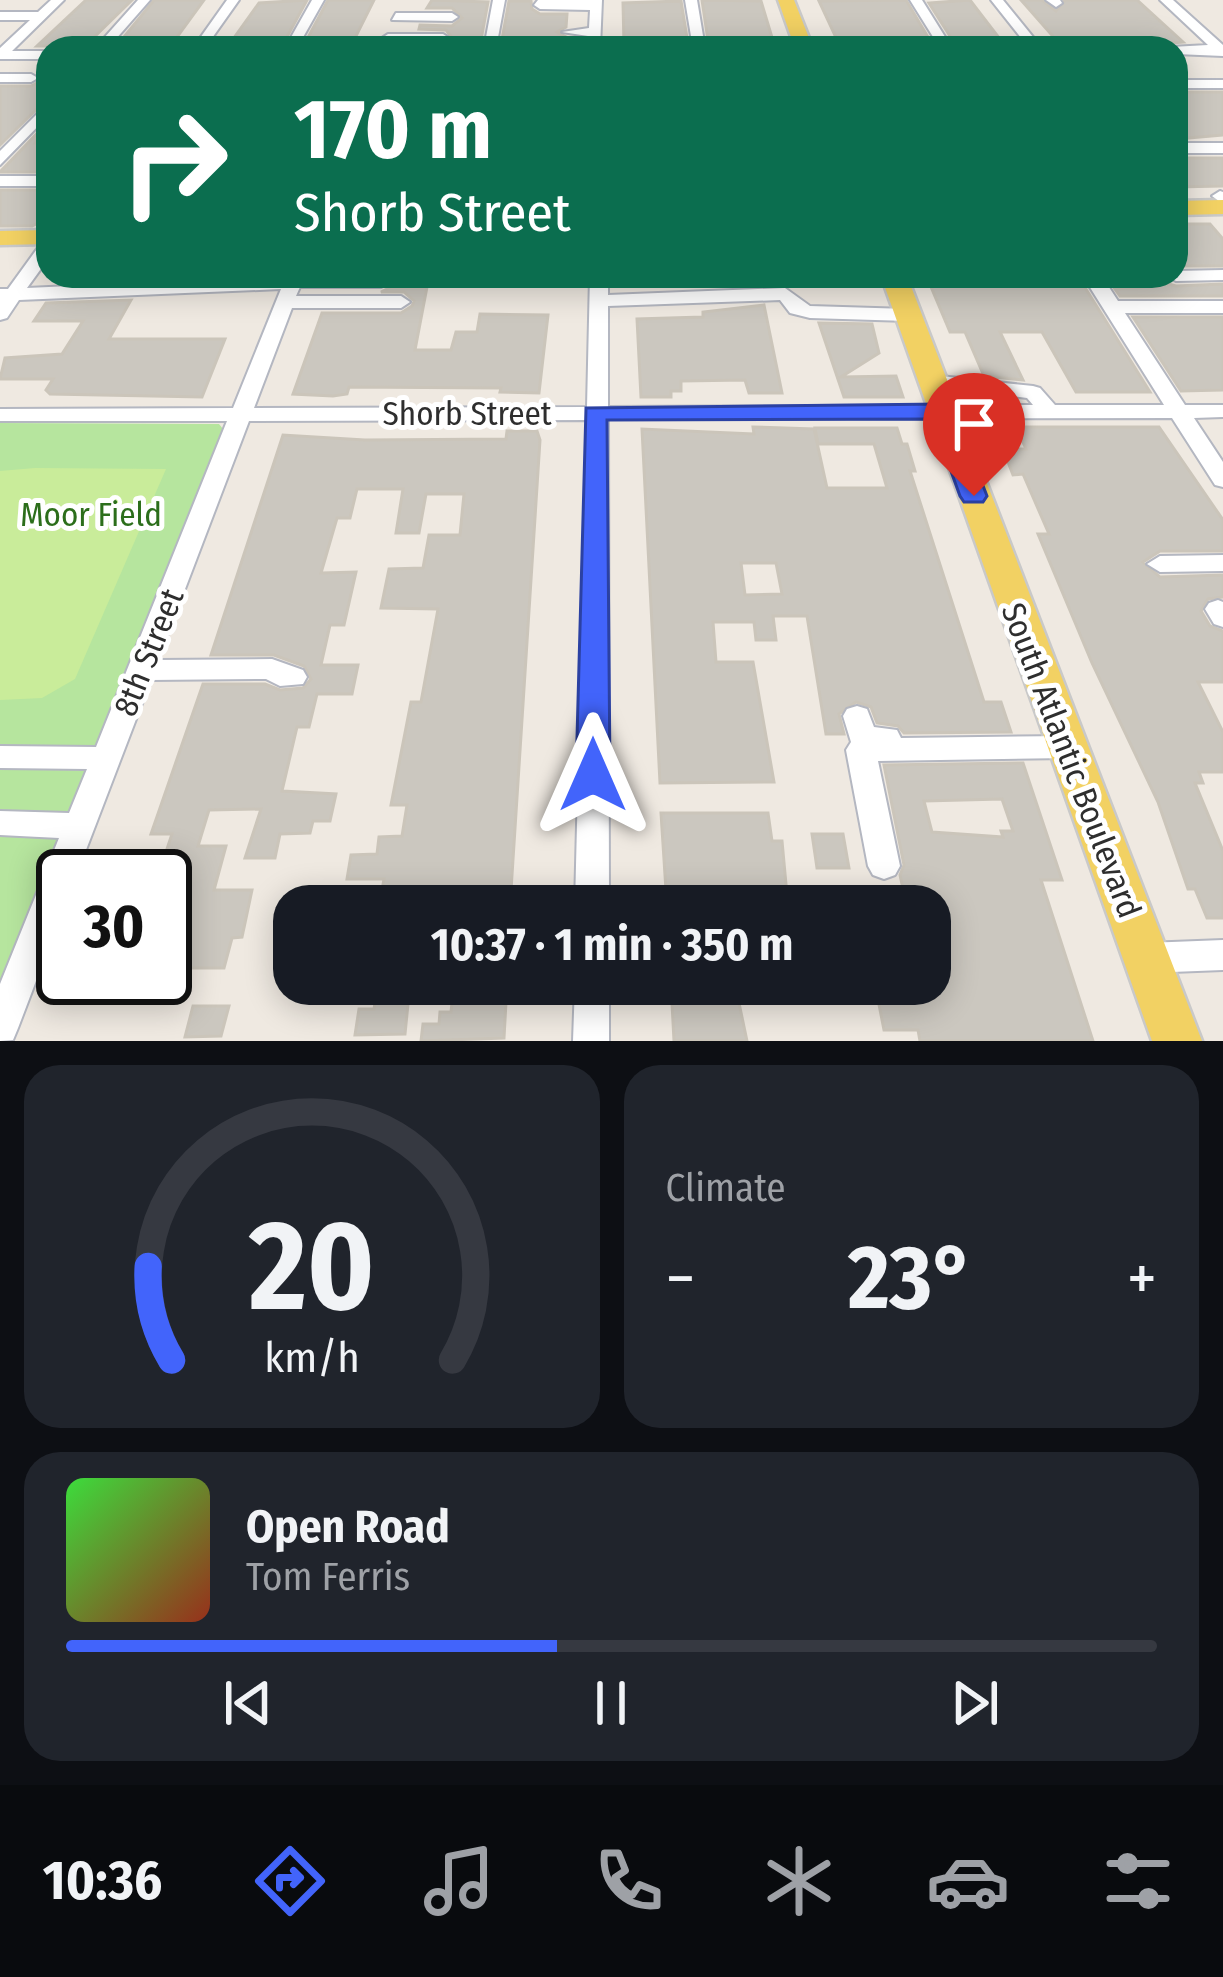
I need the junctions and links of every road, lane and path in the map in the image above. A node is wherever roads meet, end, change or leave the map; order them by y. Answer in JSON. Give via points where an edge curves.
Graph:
{"nodes":[{"id":1,"x":58,"y":0,"type":"edge"},
{"id":2,"x":144,"y":0,"type":"edge"},
{"id":3,"x":233,"y":0,"type":"edge"},
{"id":4,"x":318,"y":0,"type":"edge"},
{"id":5,"x":403,"y":0,"type":"edge"},
{"id":6,"x":499,"y":0,"type":"edge"},
{"id":7,"x":691,"y":0,"type":"edge"},
{"id":8,"x":786,"y":0,"type":"edge"},
{"id":9,"x":916,"y":0,"type":"edge"},
{"id":10,"x":997,"y":0,"type":"edge"},
{"id":11,"x":1166,"y":0,"type":"edge"},
{"id":12,"x":596,"y":3,"type":"edge"},
{"id":13,"x":396,"y":17,"type":"junction"},
{"id":14,"x":452,"y":17,"type":"dead end"},
{"id":15,"x":0,"y":20,"type":"edge"},
{"id":16,"x":37,"y":20,"type":"junction"},
{"id":17,"x":1192,"y":24,"type":"junction"},
{"id":18,"x":1221,"y":24,"type":"edge"},
{"id":19,"x":568,"y":32,"type":"dead end"},
{"id":20,"x":595,"y":32,"type":"junction"},
{"id":21,"x":112,"y":36,"type":"edge"},
{"id":22,"x":208,"y":36,"type":"edge"},
{"id":23,"x":298,"y":36,"type":"edge"},
{"id":24,"x":389,"y":36,"type":"edge"},
{"id":25,"x":492,"y":36,"type":"edge"},
{"id":26,"x":595,"y":36,"type":"edge"},
{"id":27,"x":698,"y":36,"type":"edge"},
{"id":28,"x":800,"y":36,"type":"edge"},
{"id":29,"x":938,"y":36,"type":"edge"},
{"id":30,"x":1026,"y":36,"type":"edge"},
{"id":31,"x":0,"y":40,"type":"edge"},
{"id":32,"x":16,"y":40,"type":"junction"},
{"id":33,"x":1188,"y":50,"type":"edge"},
{"id":34,"x":1221,"y":51,"type":"edge"},
{"id":35,"x":0,"y":55,"type":"edge"},
{"id":36,"x":36,"y":55,"type":"edge"},
{"id":37,"x":0,"y":78,"type":"edge"},
{"id":38,"x":31,"y":78,"type":"dead end"},
{"id":39,"x":1188,"y":84,"type":"edge"},
{"id":40,"x":1223,"y":84,"type":"edge"},
{"id":41,"x":1194,"y":94,"type":"dead end"},
{"id":42,"x":1223,"y":94,"type":"edge"},
{"id":43,"x":36,"y":120,"type":"edge"},
{"id":44,"x":1188,"y":148,"type":"edge"},
{"id":45,"x":1223,"y":148,"type":"edge"},
{"id":46,"x":0,"y":160,"type":"edge"},
{"id":47,"x":0,"y":181,"type":"edge"},
{"id":48,"x":36,"y":181,"type":"edge"},
{"id":49,"x":36,"y":192,"type":"edge"},
{"id":50,"x":0,"y":193,"type":"edge"},
{"id":51,"x":1188,"y":198,"type":"edge"},
{"id":52,"x":1222,"y":199,"type":"edge"},
{"id":53,"x":1188,"y":206,"type":"edge"},
{"id":54,"x":0,"y":238,"type":"edge"},
{"id":55,"x":36,"y":240,"type":"edge"},
{"id":56,"x":36,"y":257,"type":"edge"},
{"id":57,"x":1223,"y":275,"type":"edge"},
{"id":58,"x":1188,"y":276,"type":"edge"},
{"id":59,"x":599,"y":288,"type":"edge"},
{"id":60,"x":661,"y":288,"type":"edge"},
{"id":61,"x":899,"y":288,"type":"edge"},
{"id":62,"x":1100,"y":288,"type":"edge"},
{"id":63,"x":290,"y":290,"type":"edge"},
{"id":64,"x":8,"y":294,"type":"edge"},
{"id":65,"x":400,"y":302,"type":"dead end"},
{"id":66,"x":1223,"y":307,"type":"edge"},
{"id":67,"x":1112,"y":308,"type":"junction"},
{"id":68,"x":374,"y":310,"type":"dead end"},
{"id":69,"x":0,"y":314,"type":"edge"},
{"id":70,"x":908,"y":315,"type":"junction"},
{"id":71,"x":936,"y":396,"type":"junction"},
{"id":72,"x":1048,"y":411,"type":"junction"},
{"id":73,"x":1179,"y":411,"type":"junction"},
{"id":74,"x":1223,"y":411,"type":"edge"},
{"id":75,"x":595,"y":413,"type":"junction"},
{"id":76,"x":243,"y":414,"type":"junction"},
{"id":77,"x":0,"y":415,"type":"edge"},
{"id":78,"x":1223,"y":480,"type":"edge"},
{"id":79,"x":1223,"y":563,"type":"edge"},
{"id":80,"x":1160,"y":564,"type":"dead end"},
{"id":81,"x":140,"y":670,"type":"junction"},
{"id":82,"x":293,"y":677,"type":"dead end"},
{"id":83,"x":857,"y":716,"type":"dead end"},
{"id":84,"x":1065,"y":742,"type":"junction"},
{"id":85,"x":0,"y":757,"type":"edge"},
{"id":86,"x":106,"y":758,"type":"junction"},
{"id":87,"x":0,"y":824,"type":"edge"},
{"id":88,"x":80,"y":826,"type":"junction"},
{"id":89,"x":884,"y":866,"type":"dead end"},
{"id":90,"x":592,"y":885,"type":"edge"},
{"id":91,"x":1223,"y":956,"type":"edge"},
{"id":92,"x":1146,"y":958,"type":"junction"},
{"id":93,"x":592,"y":1005,"type":"edge"},
{"id":94,"x":0,"y":1028,"type":"edge"},
{"id":95,"x":591,"y":1041,"type":"edge"},
{"id":96,"x":1177,"y":1041,"type":"edge"}],
"edges":[{"from":1,"to":16,"type":"street"},
{"from":2,"to":21,"type":"street"},
{"from":3,"to":22,"type":"street"},
{"from":4,"to":23,"type":"street"},
{"from":5,"to":13,"type":"street"},
{"from":6,"to":25,"type":"street"},
{"from":7,"to":27,"type":"street"},
{"from":8,"to":28,"type":"main road"},
{"from":9,"to":29,"type":"street"},
{"from":10,"to":30,"type":"street"},
{"from":11,"to":17,"type":"street"},
{"from":12,"to":20,"type":"street"},
{"from":13,"to":14,"type":"street"},
{"from":13,"to":24,"type":"street"},
{"from":15,"to":16,"type":"street"},
{"from":16,"to":32,"type":"street"},
{"from":17,"to":18,"type":"street"},
{"from":17,"to":34,"type":"street"},
{"from":19,"to":20,"type":"street"},
{"from":20,"to":26,"type":"street"},
{"from":31,"to":32,"type":"street"},
{"from":32,"to":35,"type":"street"},
{"from":33,"to":34,"type":"street"},
{"from":35,"to":36,"type":"street"},
{"from":37,"to":38,"type":"street"},
{"from":39,"to":40,"type":"street"},
{"from":41,"to":42,"type":"street"},
{"from":43,"to":46,"type":"street"},
{"from":44,"to":45,"type":"street"},
{"from":47,"to":48,"type":"street"},
{"from":49,"to":50,"type":"street"},
{"from":51,"to":52,"type":"main road"},
{"from":52,"to":53,"type":"main road"},
{"from":54,"to":55,"type":"main road"},
{"from":56,"to":64,"type":"street"},
{"from":57,"to":58,"type":"street"},
{"from":59,"to":75,"type":"street"},
{"from":60,"to":70,"type":"street","via":[[785,294],[810,312]]},
{"from":61,"to":70,"type":"main road","name":"South Atlantic Boulevard"},
{"from":62,"to":67,"type":"street"},
{"from":63,"to":64,"type":"street"},
{"from":63,"to":65,"type":"street"},
{"from":63,"to":68,"type":"street"},
{"from":63,"to":76,"type":"street","name":"8th Street"},
{"from":64,"to":69,"type":"street"},
{"from":66,"to":67,"type":"street"},
{"from":67,"to":73,"type":"street"},
{"from":70,"to":71,"type":"main road","name":"South Atlantic Boulevard"},
{"from":71,"to":72,"type":"street","name":"Shorb Street"},
{"from":71,"to":72,"type":"street","via":[[1034,392]]},
{"from":71,"to":75,"type":"street","name":"Shorb Street"},
{"from":71,"to":84,"type":"main road","name":"South Atlantic Boulevard"},
{"from":72,"to":73,"type":"street","name":"Shorb Street"},
{"from":73,"to":74,"type":"street","name":"Shorb Street"},
{"from":73,"to":78,"type":"street"},
{"from":75,"to":76,"type":"street","name":"Shorb Street"},
{"from":75,"to":90,"type":"street"},
{"from":76,"to":77,"type":"street","name":"Shorb Street"},
{"from":76,"to":81,"type":"street","name":"8th Street"},
{"from":79,"to":80,"type":"street"},
{"from":81,"to":82,"type":"street","via":[[272,669]]},
{"from":81,"to":86,"type":"street","name":"8th Street"},
{"from":83,"to":84,"type":"street","via":[[862,738]]},
{"from":84,"to":89,"type":"street","via":[[861,750]]},
{"from":84,"to":92,"type":"main road","name":"South Atlantic Boulevard"},
{"from":85,"to":86,"type":"street"},
{"from":86,"to":88,"type":"street","name":"8th Street"},
{"from":87,"to":88,"type":"street"},
{"from":88,"to":94,"type":"street","name":"8th Street"},
{"from":91,"to":92,"type":"street"},
{"from":92,"to":96,"type":"main road","name":"South Atlantic Boulevard"},
{"from":93,"to":95,"type":"street"}]}
